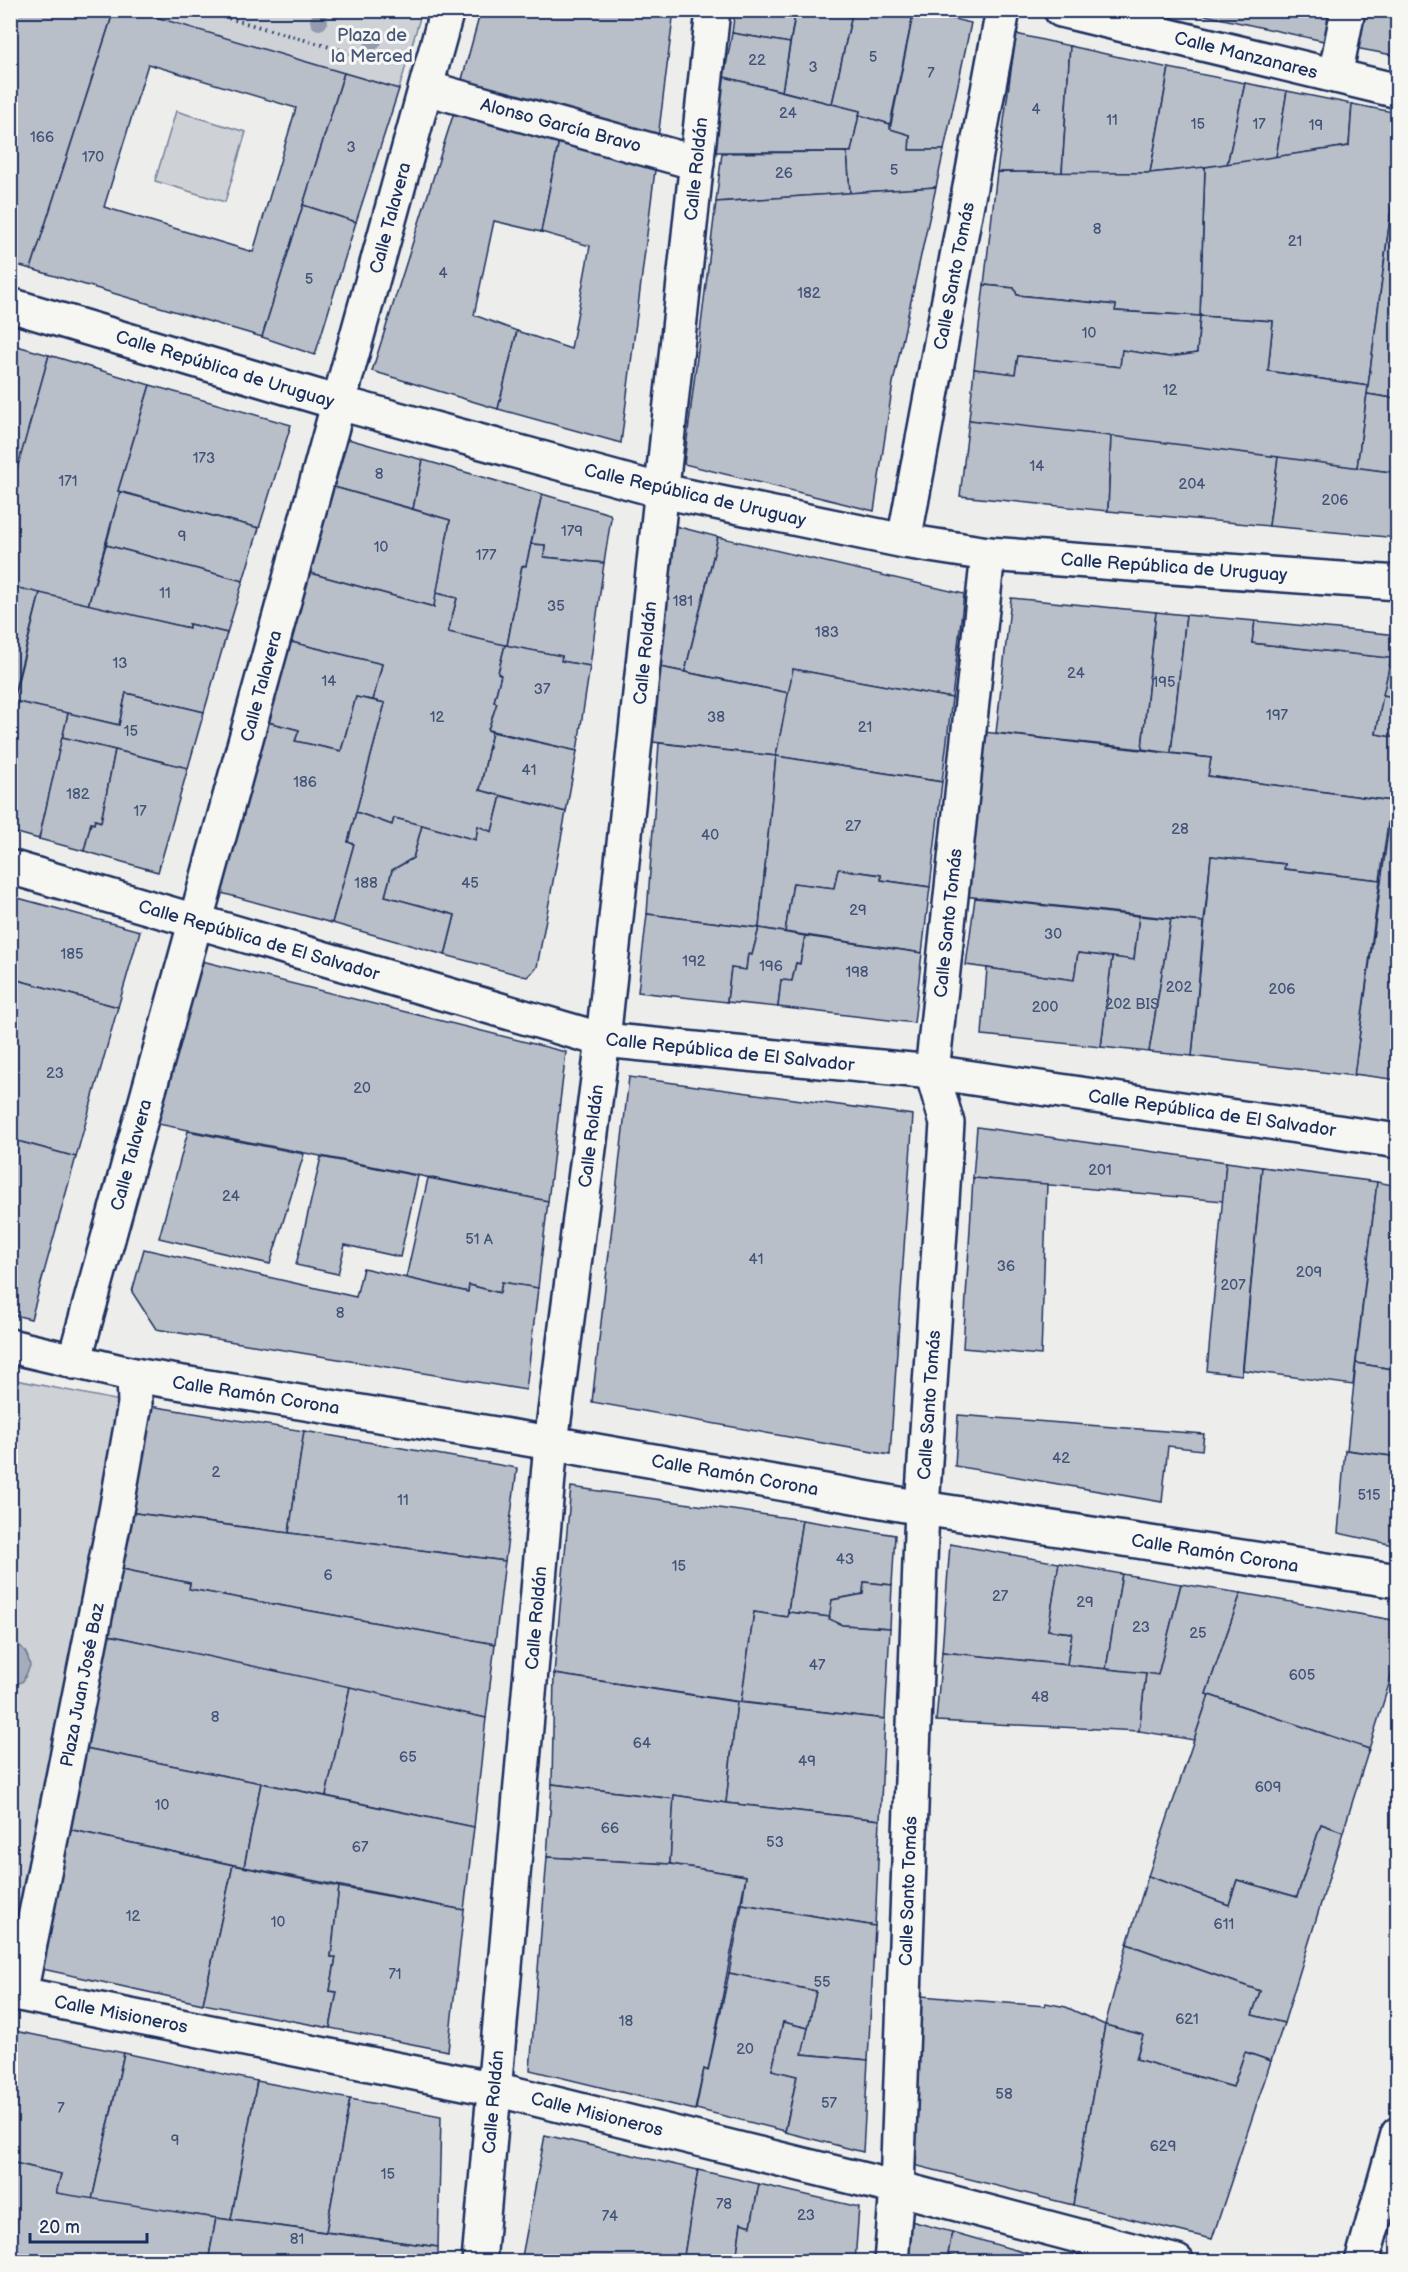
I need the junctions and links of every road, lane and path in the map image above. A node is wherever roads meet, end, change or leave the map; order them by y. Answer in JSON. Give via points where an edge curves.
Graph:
{"nodes":[{"id":1,"x":200,"y":10,"type":"edge"},
{"id":2,"x":447,"y":10,"type":"edge"},
{"id":3,"x":713,"y":10,"type":"edge"},
{"id":4,"x":1003,"y":10,"type":"edge"},
{"id":5,"x":1060,"y":10,"type":"edge"},
{"id":6,"x":1348,"y":10,"type":"edge"},
{"id":7,"x":1335,"y":76,"type":"junction"},
{"id":8,"x":428,"y":82,"type":"junction"},
{"id":9,"x":1398,"y":91,"type":"edge"},
{"id":10,"x":697,"y":163,"type":"junction"},
{"id":11,"x":10,"y":305,"type":"edge"},
{"id":12,"x":339,"y":403,"type":"junction"},
{"id":13,"x":662,"y":491,"type":"junction"},
{"id":14,"x":904,"y":541,"type":"junction"},
{"id":15,"x":988,"y":554,"type":"junction"},
{"id":16,"x":1398,"y":583,"type":"edge"},
{"id":17,"x":10,"y":867,"type":"edge"},
{"id":18,"x":196,"y":921,"type":"junction"},
{"id":19,"x":603,"y":1040,"type":"junction"},
{"id":20,"x":932,"y":1072,"type":"junction"},
{"id":21,"x":1398,"y":1141,"type":"edge"},
{"id":22,"x":10,"y":1346,"type":"edge"},
{"id":23,"x":74,"y":1362,"type":"junction"},
{"id":24,"x":134,"y":1375,"type":"junction"},
{"id":25,"x":551,"y":1443,"type":"junction"},
{"id":26,"x":922,"y":1508,"type":"junction"},
{"id":27,"x":1398,"y":1581,"type":"edge"},
{"id":28,"x":15,"y":1993,"type":"edge"},
{"id":29,"x":495,"y":2089,"type":"junction"},
{"id":30,"x":1398,"y":2134,"type":"edge"},
{"id":31,"x":897,"y":2188,"type":"junction"},
{"id":32,"x":479,"y":2262,"type":"edge"},
{"id":33,"x":891,"y":2262,"type":"edge"},
{"id":34,"x":1177,"y":2262,"type":"edge"},
{"id":35,"x":1362,"y":2262,"type":"edge"}],
"edges":[{"from":1,"to":8,"type":"path"},
{"from":2,"to":8,"type":"street","name":"Calle Talavera"},
{"from":3,"to":10,"type":"street","name":"Calle Roldán"},
{"from":4,"to":14,"type":"street","name":"Calle Santo Tomás"},
{"from":5,"to":7,"type":"street","name":"Calle Manzanares"},
{"from":6,"to":7,"type":"street"},
{"from":7,"to":9,"type":"street","name":"Calle Manzanares"},
{"from":8,"to":10,"type":"street","name":"Alonso García Bravo"},
{"from":8,"to":12,"type":"street","name":"Calle Talavera"},
{"from":10,"to":13,"type":"street","name":"Calle Roldán"},
{"from":11,"to":12,"type":"street","name":"Calle República de Uruguay"},
{"from":12,"to":13,"type":"street","name":"Calle República de Uruguay"},
{"from":12,"to":18,"type":"street","name":"Calle Talavera"},
{"from":13,"to":14,"type":"street","name":"Calle República de Uruguay"},
{"from":13,"to":19,"type":"street","name":"Calle Roldán"},
{"from":14,"to":15,"type":"street","name":"Calle República de Uruguay"},
{"from":15,"to":16,"type":"street","name":"Calle República de Uruguay"},
{"from":15,"to":20,"type":"street","name":"Calle Santo Tomás"},
{"from":17,"to":18,"type":"street","name":"Calle República de El Salvador"},
{"from":18,"to":19,"type":"street","name":"Calle República de El Salvador"},
{"from":18,"to":23,"type":"street","name":"Calle Talavera"},
{"from":19,"to":20,"type":"street","name":"Calle República de El Salvador"},
{"from":19,"to":25,"type":"street","name":"Calle Roldán"},
{"from":20,"to":21,"type":"street","name":"Calle República de El Salvador"},
{"from":20,"to":26,"type":"street","name":"Calle Santo Tomás","via":[[947,1122]]},
{"from":22,"to":23,"type":"street","name":"Calle Ramón Corona"},
{"from":23,"to":24,"type":"street","name":"Calle Ramón Corona"},
{"from":24,"to":25,"type":"street","name":"Calle Ramón Corona"},
{"from":24,"to":28,"type":"street","name":"Plaza Juan José Baz","via":[[135,1404],[116,1511]]},
{"from":25,"to":26,"type":"street","name":"Calle Ramón Corona"},
{"from":25,"to":29,"type":"street","name":"Calle Roldán"},
{"from":26,"to":27,"type":"street","name":"Calle Ramón Corona"},
{"from":26,"to":31,"type":"street","name":"Calle Santo Tomás"},
{"from":28,"to":29,"type":"street","name":"Calle Misioneros"},
{"from":29,"to":31,"type":"street","name":"Calle Misioneros"},
{"from":29,"to":32,"type":"street","name":"Calle Roldán"},
{"from":30,"to":35,"type":"street"},
{"from":31,"to":33,"type":"street","name":"Calle Santo Tomás"},
{"from":31,"to":34,"type":"street","name":"Calle Misioneros"}]}
